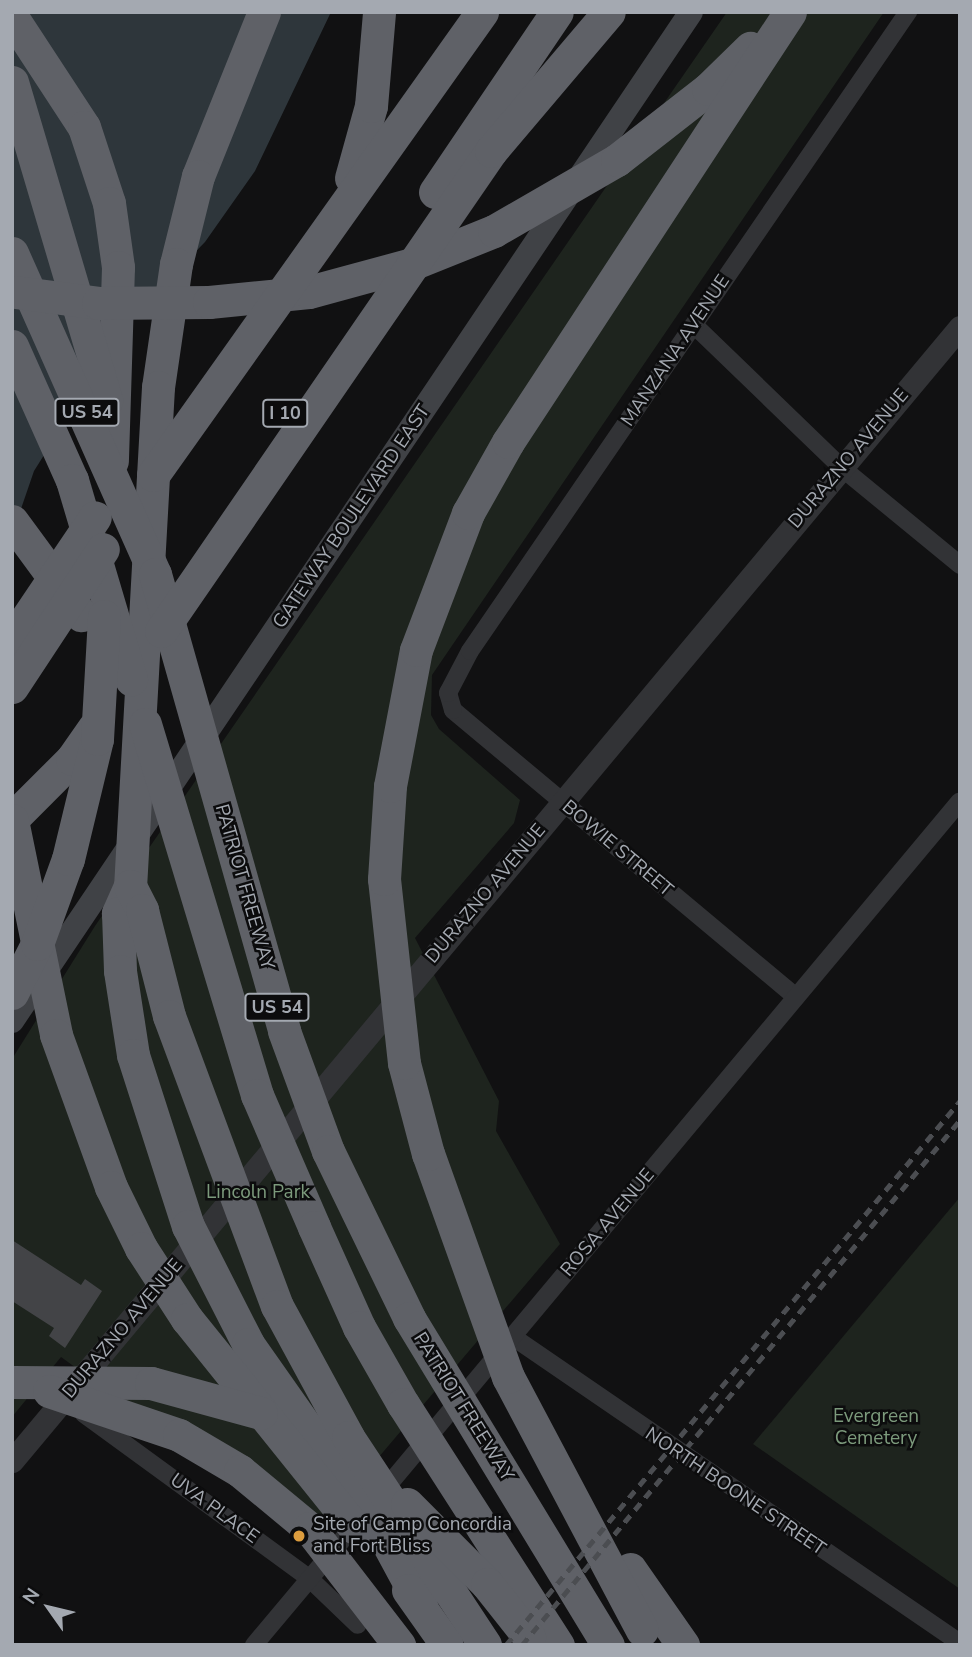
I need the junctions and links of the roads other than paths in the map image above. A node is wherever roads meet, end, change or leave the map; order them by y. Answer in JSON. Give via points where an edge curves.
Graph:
{"nodes":[{"id":1,"x":16,"y":12,"type":"edge"},
{"id":2,"x":264,"y":12,"type":"edge"},
{"id":3,"x":482,"y":12,"type":"edge"},
{"id":4,"x":557,"y":12,"type":"edge"},
{"id":5,"x":609,"y":12,"type":"edge"},
{"id":6,"x":691,"y":12,"type":"edge"},
{"id":7,"x":780,"y":12,"type":"edge"},
{"id":8,"x":790,"y":12,"type":"edge"},
{"id":9,"x":908,"y":12,"type":"edge"},
{"id":10,"x":12,"y":17,"type":"edge"},
{"id":11,"x":379,"y":25,"type":"edge"},
{"id":12,"x":12,"y":33,"type":"edge"},
{"id":13,"x":12,"y":82,"type":"edge"},
{"id":14,"x":338,"y":212,"type":"junction"},
{"id":15,"x":12,"y":253,"type":"edge"},
{"id":16,"x":12,"y":291,"type":"edge"},
{"id":17,"x":694,"y":325,"type":"junction"},
{"id":18,"x":960,"y":327,"type":"edge"},
{"id":19,"x":12,"y":346,"type":"edge"},
{"id":20,"x":196,"y":410,"type":"junction"},
{"id":21,"x":842,"y":468,"type":"junction"},
{"id":22,"x":12,"y":521,"type":"edge"},
{"id":23,"x":960,"y":565,"type":"edge"},
{"id":24,"x":155,"y":574,"type":"junction"},
{"id":25,"x":12,"y":640,"type":"edge"},
{"id":26,"x":12,"y":687,"type":"edge"},
{"id":27,"x":448,"y":693,"type":"joint"},
{"id":28,"x":960,"y":801,"type":"edge"},
{"id":29,"x":561,"y":803,"type":"junction"},
{"id":30,"x":12,"y":817,"type":"edge"},
{"id":31,"x":184,"y":857,"type":"junction"},
{"id":32,"x":130,"y":886,"type":"junction"},
{"id":33,"x":12,"y":993,"type":"edge"},
{"id":34,"x":796,"y":997,"type":"junction"},
{"id":35,"x":12,"y":1021,"type":"edge"},
{"id":36,"x":513,"y":1337,"type":"junction"},
{"id":37,"x":18,"y":1383,"type":"edge"},
{"id":38,"x":64,"y":1399,"type":"junction"},
{"id":39,"x":467,"y":1413,"type":"junction"},
{"id":40,"x":542,"y":1442,"type":"junction"},
{"id":41,"x":12,"y":1461,"type":"edge"},
{"id":42,"x":310,"y":1578,"type":"junction"},
{"id":43,"x":421,"y":1605,"type":"junction"},
{"id":44,"x":358,"y":1625,"type":"dead end"},
{"id":45,"x":647,"y":1638,"type":"edge"},
{"id":46,"x":960,"y":1643,"type":"edge"},
{"id":47,"x":254,"y":1645,"type":"edge"},
{"id":48,"x":399,"y":1645,"type":"edge"},
{"id":49,"x":447,"y":1645,"type":"edge"},
{"id":50,"x":485,"y":1645,"type":"edge"},
{"id":51,"x":534,"y":1645,"type":"edge"},
{"id":52,"x":558,"y":1645,"type":"edge"},
{"id":53,"x":608,"y":1645,"type":"edge"},
{"id":54,"x":682,"y":1645,"type":"edge"}],
"edges":[{"from":1,"to":12,"type":"highway"},
{"from":2,"to":32,"type":"highway","via":[[198,176],[176,264],[157,400]]},
{"from":3,"to":14,"type":"highway"},
{"from":4,"to":30,"type":"highway","number":"I 10"},
{"from":5,"to":30,"type":"highway","via":[[483,162],[72,759]]},
{"from":6,"to":35,"type":"main road","name":"GATEWAY BOULEVARD EAST"},
{"from":7,"to":16,"type":"highway","via":[[708,89],[617,160],[494,232],[412,264],[309,292],[222,302],[99,303]]},
{"from":8,"to":40,"type":"highway","via":[[516,430],[468,513],[424,625],[402,710],[384,879],[404,1063],[468,1275],[508,1377]]},
{"from":9,"to":17,"type":"street","name":"MANZANA AVENUE"},
{"from":10,"to":33,"type":"highway","via":[[84,127],[108,203],[118,267],[97,739],[68,859],[37,944]]},
{"from":11,"to":14,"type":"highway","via":[[363,145]]},
{"from":13,"to":24,"type":"highway"},
{"from":14,"to":20,"type":"highway"},
{"from":15,"to":24,"type":"highway","name":"PATRIOT FREEWAY","number":"US 54"},
{"from":17,"to":21,"type":"street"},
{"from":17,"to":27,"type":"street","name":"MANZANA AVENUE","via":[[470,651]]},
{"from":18,"to":21,"type":"street","name":"DURAZNO AVENUE"},
{"from":19,"to":31,"type":"highway","number":"US 54","via":[[72,480]]},
{"from":20,"to":25,"type":"highway","via":[[138,453]]},
{"from":20,"to":26,"type":"highway"},
{"from":21,"to":23,"type":"street"},
{"from":21,"to":29,"type":"street","name":"DURAZNO AVENUE"},
{"from":22,"to":31,"type":"highway","via":[[81,614]]},
{"from":24,"to":39,"type":"highway","name":"PATRIOT FREEWAY","number":"US 54","via":[[284,1031],[328,1151],[409,1318]]},
{"from":27,"to":29,"type":"street","name":"BOWIE STREET","via":[[453,710]]},
{"from":28,"to":34,"type":"street","name":"ROSA AVENUE"},
{"from":29,"to":34,"type":"street","name":"BOWIE STREET"},
{"from":29,"to":38,"type":"street","name":"DURAZNO AVENUE"},
{"from":30,"to":43,"type":"highway","via":[[56,1035],[84,1123],[141,1248],[187,1319],[300,1463]]},
{"from":31,"to":52,"type":"highway","number":"US 54","via":[[257,1095],[359,1327],[469,1513]]},
{"from":32,"to":43,"type":"highway","via":[[118,913],[134,1055],[188,1226],[248,1344],[387,1542]]},
{"from":32,"to":50,"type":"highway","via":[[142,910],[169,1016],[277,1306],[348,1437]]},
{"from":34,"to":36,"type":"street","name":"ROSA AVENUE"},
{"from":36,"to":42,"type":"street","name":"ROSA AVENUE"},
{"from":36,"to":46,"type":"street","name":"NORTH BOONE STREET"},
{"from":37,"to":48,"type":"highway","via":[[179,1435],[240,1471],[309,1528]]},
{"from":37,"to":51,"type":"highway","via":[[151,1383],[279,1420],[403,1501],[487,1584]]},
{"from":38,"to":41,"type":"street","name":"DURAZNO AVENUE"},
{"from":38,"to":42,"type":"street","name":"UVA PLACE"},
{"from":39,"to":45,"type":"highway","via":[[517,1462]]},
{"from":39,"to":53,"type":"highway","name":"PATRIOT FREEWAY","number":"US 54"},
{"from":40,"to":45,"type":"highway"},
{"from":40,"to":54,"type":"highway","via":[[575,1480]]},
{"from":42,"to":44,"type":"street","name":"UVA PLACE"},
{"from":42,"to":47,"type":"street","name":"ROSA AVENUE"},
{"from":43,"to":49,"type":"highway"}]}
